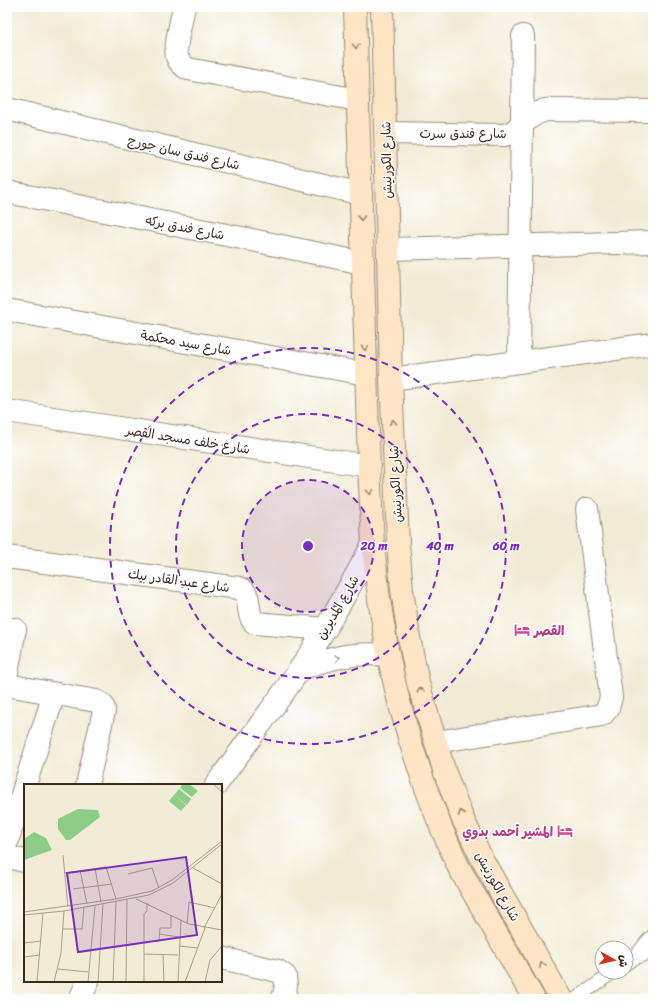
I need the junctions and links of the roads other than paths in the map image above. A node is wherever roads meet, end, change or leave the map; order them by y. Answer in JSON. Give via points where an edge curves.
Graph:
{"nodes":[{"id":1,"x":184,"y":7,"type":"edge"},
{"id":2,"x":355,"y":7,"type":"edge"},
{"id":3,"x":382,"y":7,"type":"edge"},
{"id":4,"x":523,"y":36,"type":"dead end"},
{"id":5,"x":358,"y":100,"type":"junction"},
{"id":6,"x":7,"y":109,"type":"edge"},
{"id":7,"x":653,"y":111,"type":"edge"},
{"id":8,"x":522,"y":125,"type":"junction"},
{"id":9,"x":385,"y":133,"type":"junction"},
{"id":10,"x":7,"y":192,"type":"edge"},
{"id":11,"x":361,"y":194,"type":"junction"},
{"id":12,"x":653,"y":242,"type":"edge"},
{"id":13,"x":520,"y":245,"type":"junction"},
{"id":14,"x":388,"y":249,"type":"junction"},
{"id":15,"x":363,"y":264,"type":"junction"},
{"id":16,"x":7,"y":310,"type":"edge"},
{"id":17,"x":653,"y":344,"type":"edge"},
{"id":18,"x":519,"y":362,"type":"junction"},
{"id":19,"x":366,"y":374,"type":"junction"},
{"id":20,"x":391,"y":379,"type":"junction"},
{"id":21,"x":7,"y":411,"type":"edge"},
{"id":22,"x":368,"y":466,"type":"junction"},
{"id":23,"x":587,"y":509,"type":"dead end"},
{"id":24,"x":373,"y":544,"type":"junction"},
{"id":25,"x":7,"y":557,"type":"edge"},
{"id":26,"x":15,"y":629,"type":"dead end"},
{"id":27,"x":326,"y":629,"type":"junction"},
{"id":28,"x":388,"y":654,"type":"junction"},
{"id":29,"x":300,"y":669,"type":"junction"},
{"id":30,"x":7,"y":673,"type":"edge"},
{"id":31,"x":7,"y":685,"type":"edge"},
{"id":32,"x":54,"y":694,"type":"junction"},
{"id":33,"x":436,"y":742,"type":"junction"},
{"id":34,"x":25,"y":784,"type":"edge"},
{"id":35,"x":87,"y":784,"type":"edge"},
{"id":36,"x":217,"y":784,"type":"edge"},
{"id":37,"x":24,"y":788,"type":"edge"},
{"id":38,"x":7,"y":842,"type":"edge"},
{"id":39,"x":7,"y":857,"type":"edge"},
{"id":40,"x":24,"y":861,"type":"edge"},
{"id":41,"x":653,"y":935,"type":"edge"},
{"id":42,"x":653,"y":952,"type":"edge"},
{"id":43,"x":634,"y":956,"type":"edge"},
{"id":44,"x":222,"y":958,"type":"edge"},
{"id":45,"x":634,"y":959,"type":"edge"},
{"id":46,"x":602,"y":980,"type":"edge"},
{"id":47,"x":88,"y":982,"type":"edge"},
{"id":48,"x":80,"y":999,"type":"edge"},
{"id":49,"x":284,"y":999,"type":"edge"},
{"id":50,"x":534,"y":999,"type":"edge"},
{"id":51,"x":561,"y":999,"type":"edge"},
{"id":52,"x":575,"y":999,"type":"edge"}],
"edges":[{"from":1,"to":5,"type":"street","via":[[176,49],[181,64],[188,69]]},
{"from":2,"to":5,"type":"street","name":"شارع الكورنيش","one_way":true},
{"from":3,"to":9,"type":"street","name":"شارع الكورنيش"},
{"from":4,"to":8,"type":"street"},
{"from":5,"to":11,"type":"street","name":"شارع الكورنيش"},
{"from":6,"to":11,"type":"street","name":"شارع فندق سان جورج"},
{"from":7,"to":8,"type":"street","name":"شارع فندق سرت","via":[[545,110],[533,115]]},
{"from":8,"to":9,"type":"street","name":"شارع فندق سرت","via":[[504,135]]},
{"from":8,"to":13,"type":"street"},
{"from":9,"to":14,"type":"street","name":"شارع الكورنيش"},
{"from":10,"to":15,"type":"street","name":"شارع فندق بركه"},
{"from":11,"to":15,"type":"street","name":"شارع الكورنيش","one_way":true},
{"from":12,"to":13,"type":"street"},
{"from":13,"to":14,"type":"street"},
{"from":13,"to":18,"type":"street"},
{"from":14,"to":20,"type":"street","name":"شارع الكورنيش"},
{"from":15,"to":19,"type":"street","name":"شارع الكورنيش","one_way":true},
{"from":16,"to":19,"type":"street","name":"شارع سيد محكمة"},
{"from":17,"to":18,"type":"street"},
{"from":18,"to":20,"type":"street"},
{"from":19,"to":22,"type":"street","name":"شارع الكورنيش"},
{"from":33,"to":20,"type":"street","name":"شارع الكورنيش","one_way":true,"via":[[418,683],[402,590]]},
{"from":21,"to":22,"type":"street","name":"شارع خلف مسجد القصر"},
{"from":22,"to":24,"type":"street","name":"شارع الكورنيش","one_way":true},
{"from":23,"to":33,"type":"street","via":[[611,697],[608,708],[602,715]]},
{"from":24,"to":27,"type":"street","name":"شارع المديرين"},
{"from":24,"to":28,"type":"street","name":"شارع الكورنيش"},
{"from":25,"to":27,"type":"street","name":"شارع عبد القادر بيك","via":[[239,588],[248,595],[250,616],[255,623]]},
{"from":26,"to":30,"type":"street"},
{"from":27,"to":29,"type":"street","name":"شارع المديرين"},
{"from":29,"to":28,"type":"street","name":"شارع المديرين","one_way":true,"via":[[344,656]]},
{"from":28,"to":50,"type":"street","name":"شارع الكورنيش","via":[[410,741],[440,825],[458,866]]},
{"from":29,"to":36,"type":"street","name":"شارع المديرين"},
{"from":31,"to":32,"type":"street"},
{"from":32,"to":34,"type":"street"},
{"from":32,"to":35,"type":"street","via":[[100,702],[104,708]]},
{"from":51,"to":33,"type":"street","name":"شارع الكورنيش","one_way":true,"via":[[482,859],[462,817]]},
{"from":37,"to":38,"type":"street"},
{"from":39,"to":40,"type":"street"},
{"from":41,"to":43,"type":"lane"},
{"from":42,"to":45,"type":"lane"},
{"from":44,"to":49,"type":"street","via":[[278,971],[285,976]]},
{"from":46,"to":52,"type":"lane"},
{"from":47,"to":48,"type":"street"}]}
